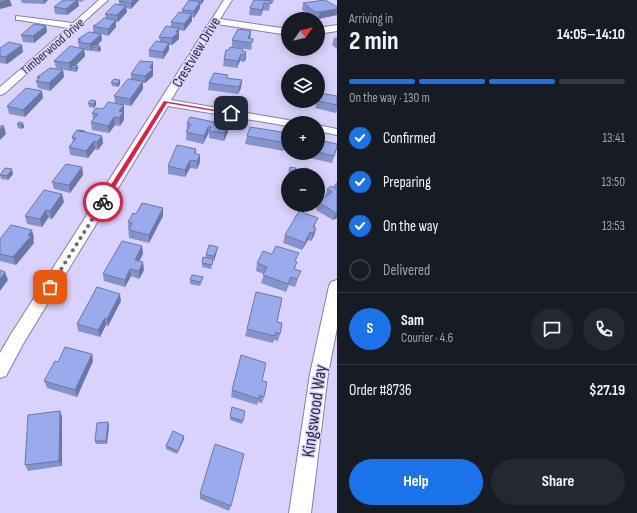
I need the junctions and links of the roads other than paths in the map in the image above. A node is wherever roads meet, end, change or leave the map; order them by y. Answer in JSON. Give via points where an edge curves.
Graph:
{"nodes":[{"id":1,"x":104,"y":0,"type":"edge"},
{"id":2,"x":228,"y":0,"type":"edge"},
{"id":3,"x":19,"y":18,"type":"dead end"},
{"id":4,"x":215,"y":21,"type":"junction"},
{"id":5,"x":75,"y":26,"type":"junction"},
{"id":6,"x":337,"y":28,"type":"edge"},
{"id":7,"x":325,"y":30,"type":"edge"},
{"id":8,"x":281,"y":31,"type":"edge"},
{"id":9,"x":0,"y":92,"type":"edge"},
{"id":10,"x":166,"y":102,"type":"junction"},
{"id":11,"x":281,"y":122,"type":"edge"},
{"id":12,"x":325,"y":129,"type":"edge"},
{"id":13,"x":337,"y":132,"type":"edge"},
{"id":14,"x":336,"y":294,"type":"edge"},
{"id":15,"x":0,"y":370,"type":"edge"},
{"id":16,"x":300,"y":513,"type":"edge"}],
"edges":[{"from":1,"to":5,"type":"street","name":"Timberwood Drive"},
{"from":2,"to":4,"type":"street","name":"Crestview Drive"},
{"from":3,"to":5,"type":"street"},
{"from":4,"to":8,"type":"street"},
{"from":4,"to":10,"type":"street","name":"Crestview Drive"},
{"from":5,"to":9,"type":"street","name":"Timberwood Drive"},
{"from":6,"to":7,"type":"street"},
{"from":10,"to":11,"type":"street"},
{"from":10,"to":15,"type":"street","name":"Crestview Drive"},
{"from":12,"to":13,"type":"street"},
{"from":14,"to":16,"type":"street","name":"Kingswood Way","via":[[319,374]]}]}
